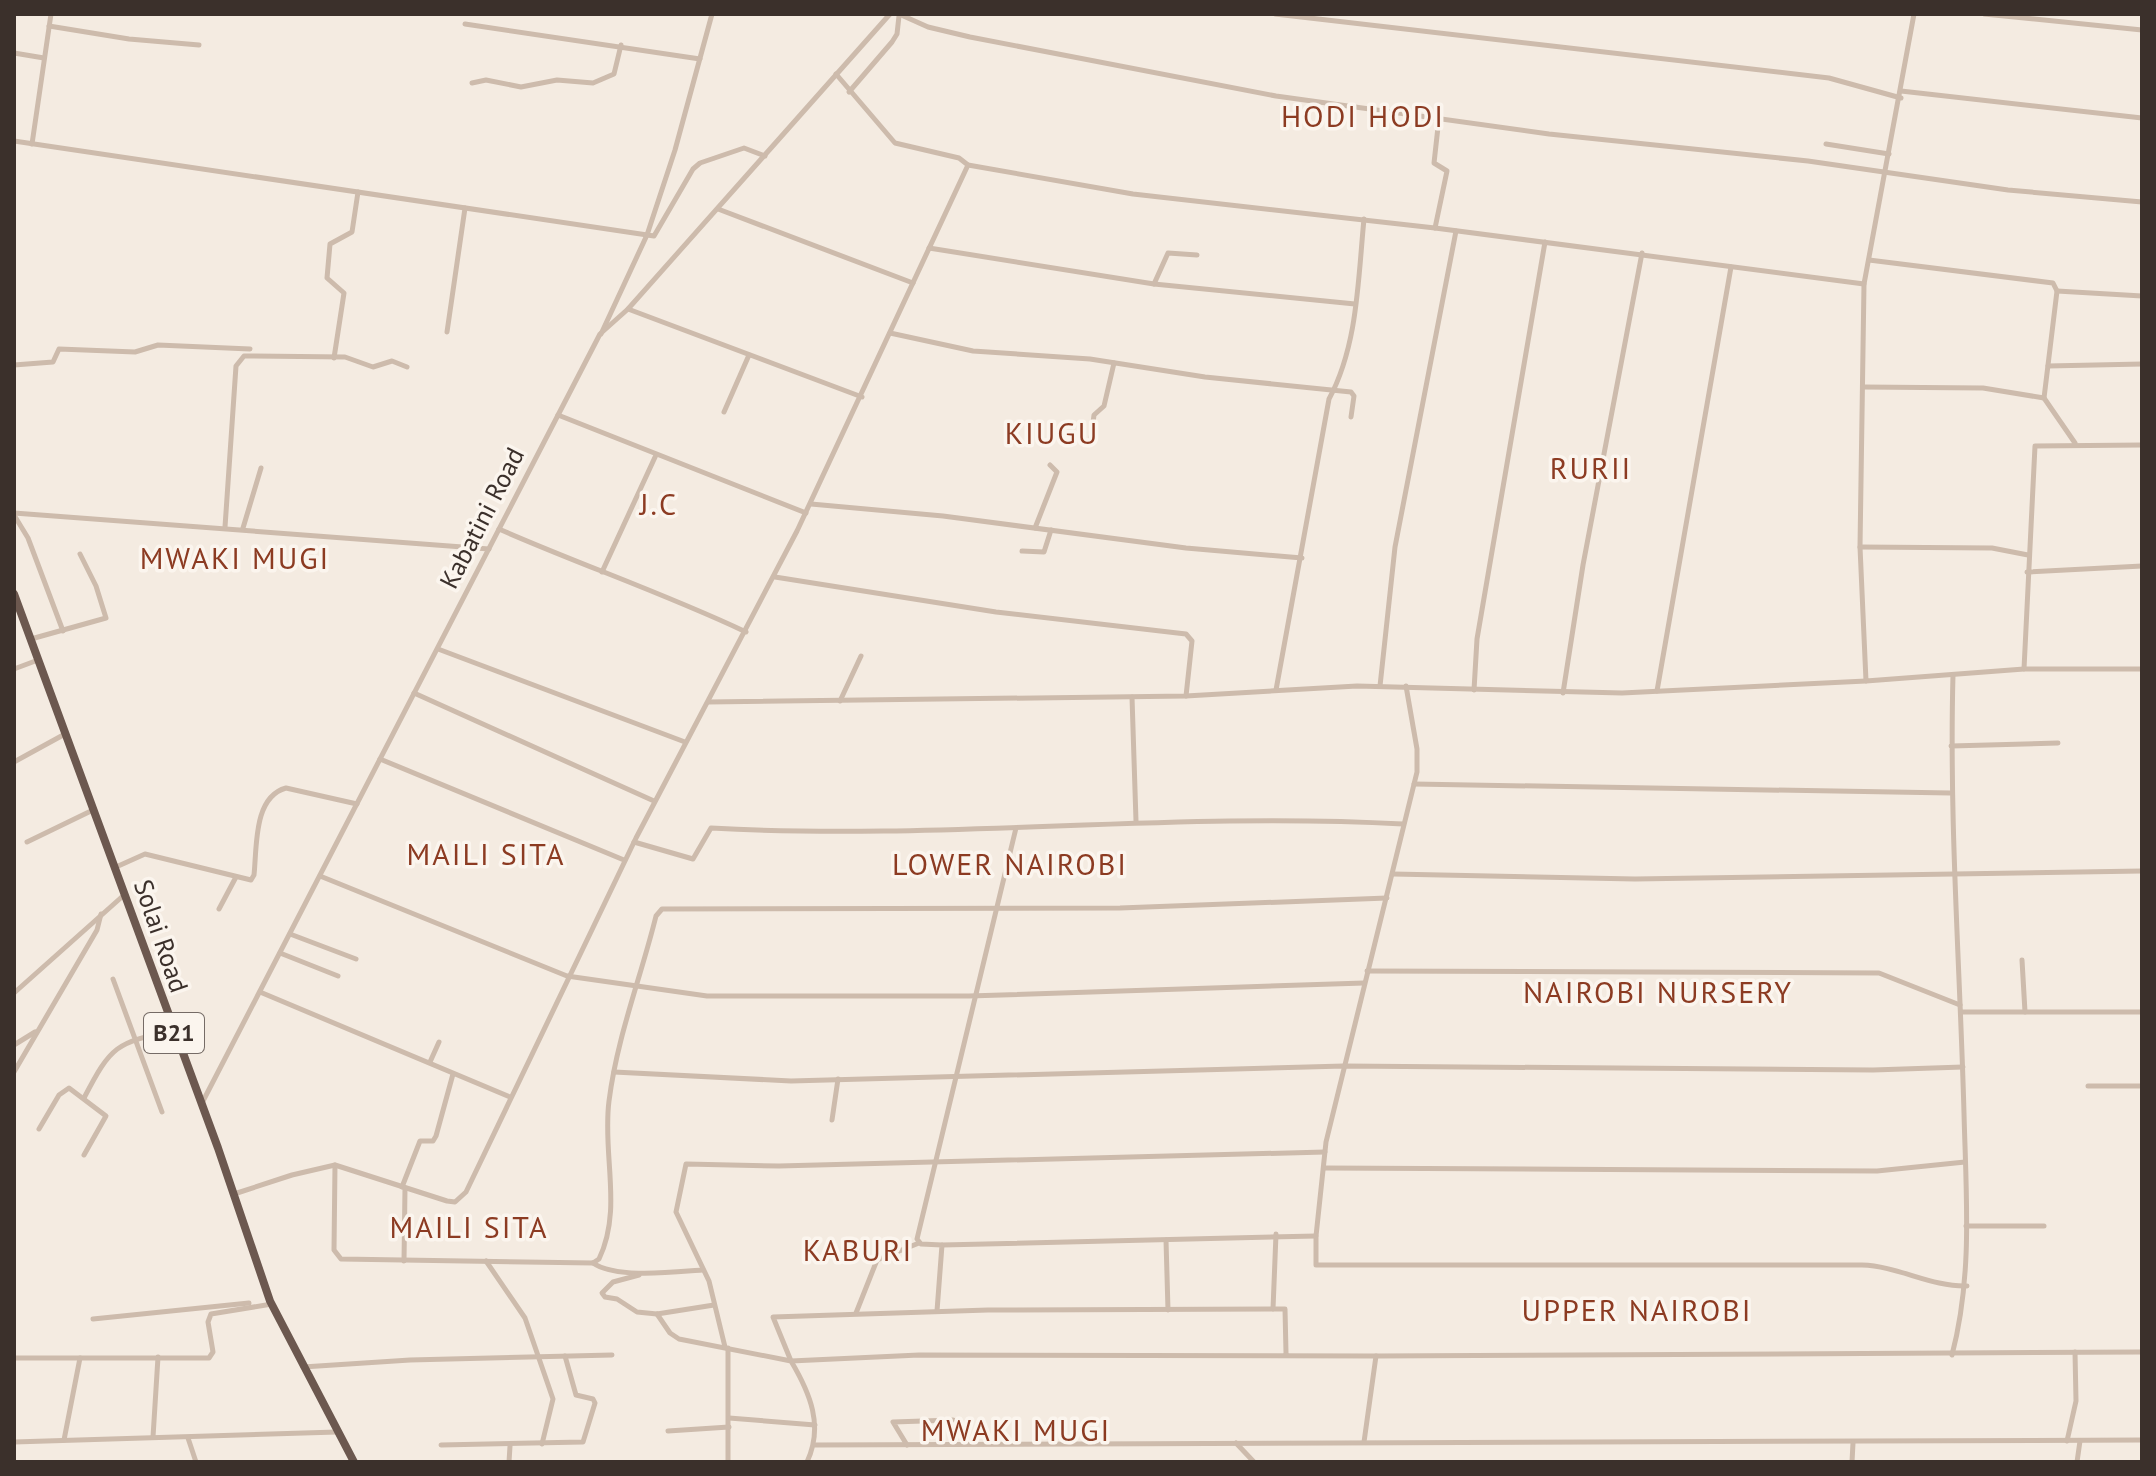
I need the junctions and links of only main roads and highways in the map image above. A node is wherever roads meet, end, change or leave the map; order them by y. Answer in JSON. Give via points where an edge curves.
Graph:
{"nodes":[{"id":1,"x":14,"y":594,"type":"edge"},
{"id":2,"x":354,"y":1462,"type":"edge"}],
"edges":[{"from":1,"to":2,"type":"highway","name":"Solai Road","number":"B21","via":[[272,1302]]}]}
